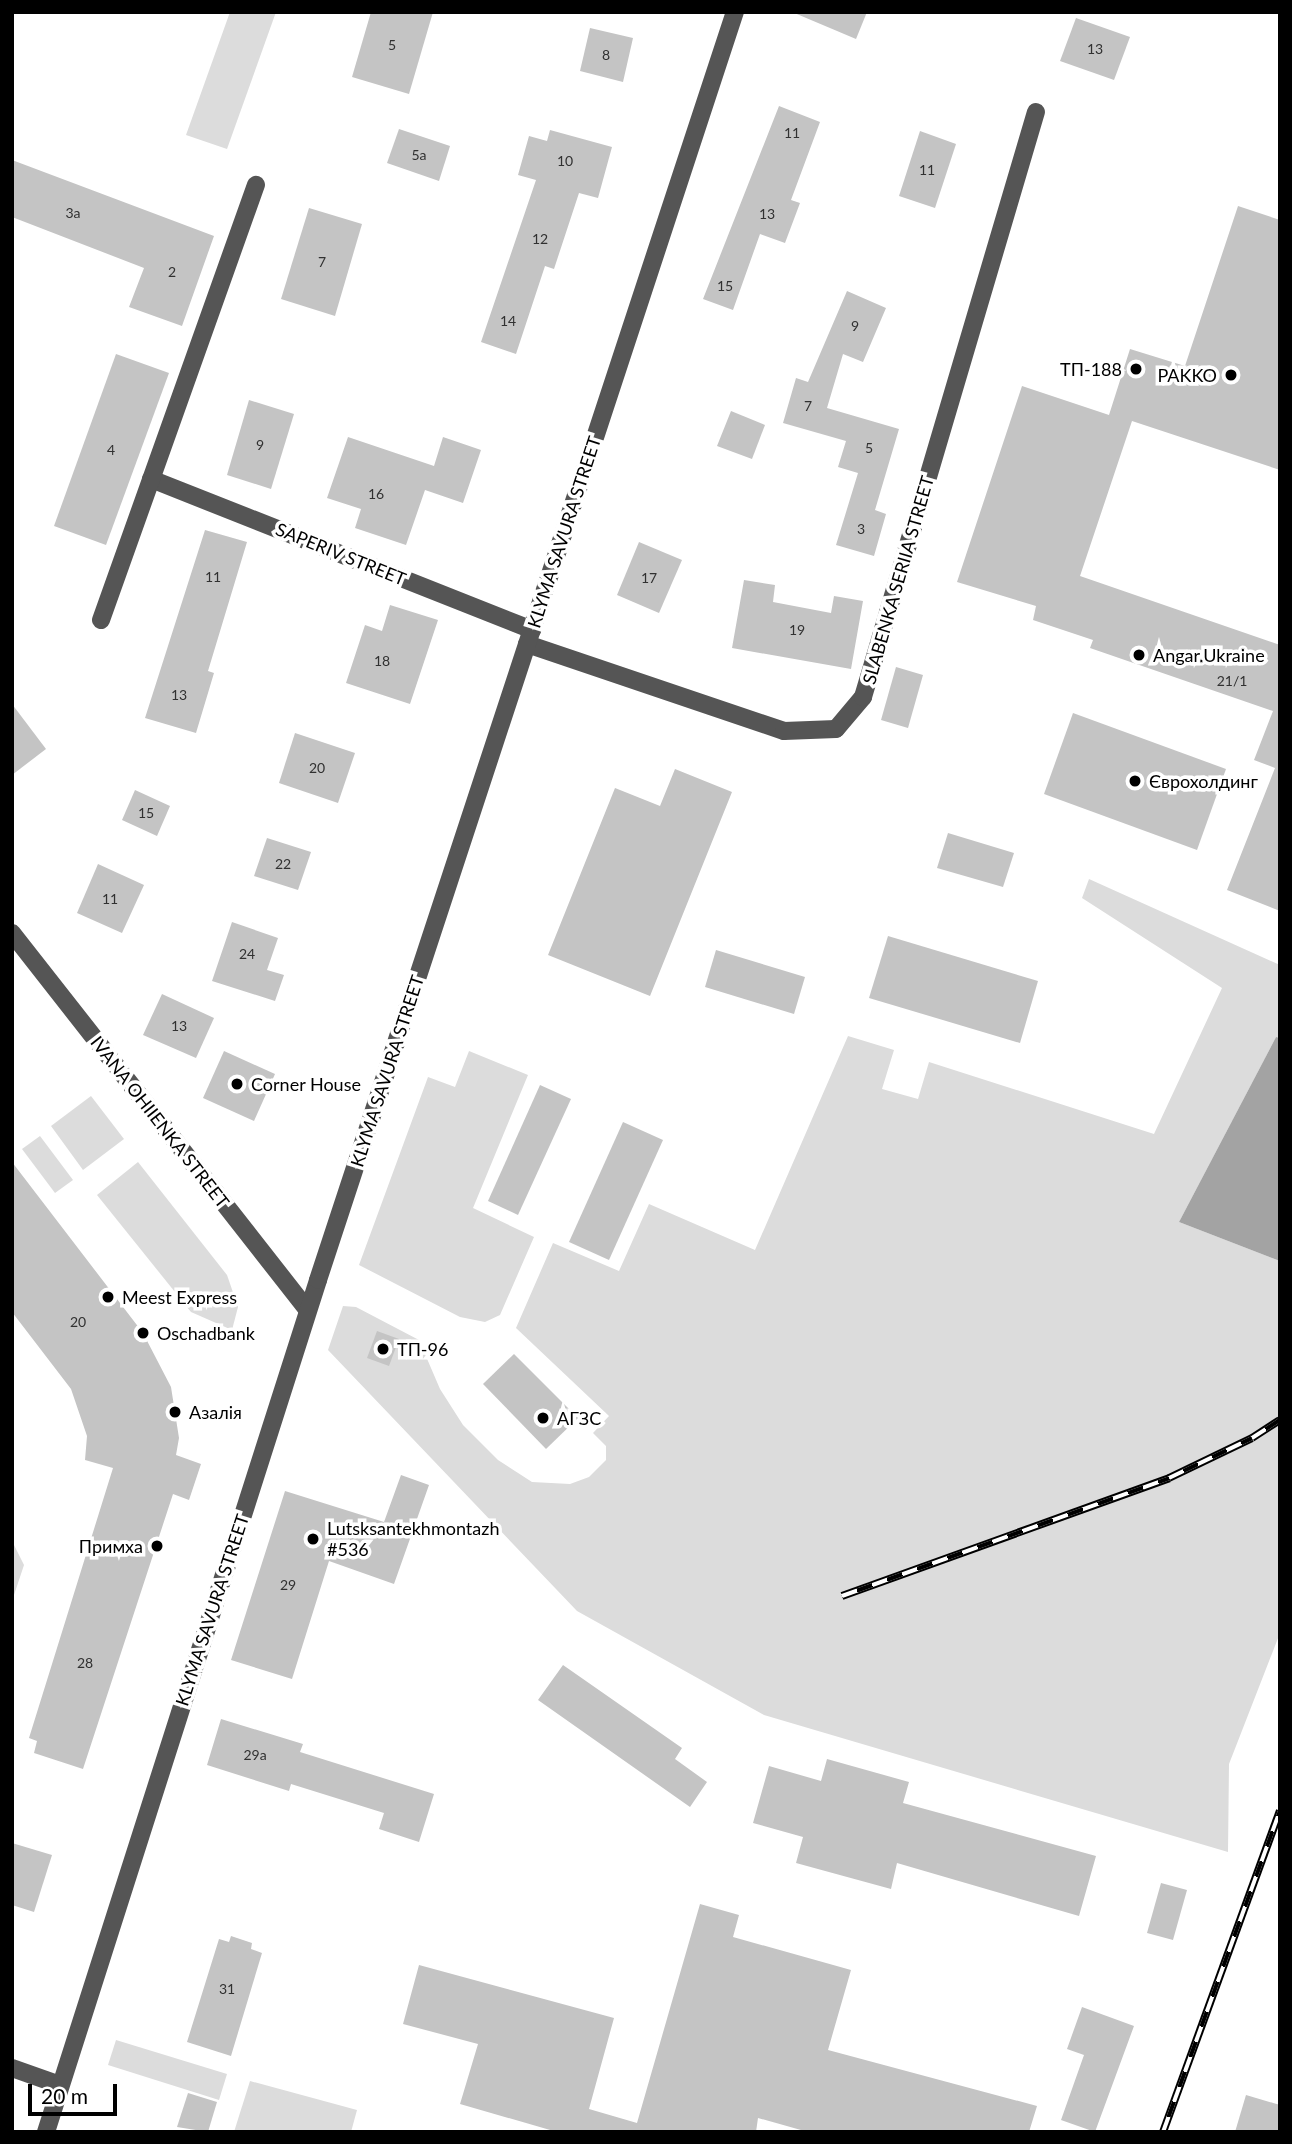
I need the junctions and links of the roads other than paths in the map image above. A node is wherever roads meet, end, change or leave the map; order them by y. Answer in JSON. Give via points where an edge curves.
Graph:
{"nodes":[{"id":1,"x":735,"y":12,"type":"edge"},
{"id":2,"x":1036,"y":113,"type":"dead end"},
{"id":3,"x":256,"y":185,"type":"dead end"},
{"id":4,"x":151,"y":479,"type":"junction"},
{"id":5,"x":101,"y":620,"type":"dead end"},
{"id":6,"x":529,"y":637,"type":"junction"},
{"id":7,"x":12,"y":933,"type":"edge"},
{"id":8,"x":308,"y":1310,"type":"junction"},
{"id":9,"x":12,"y":2068,"type":"edge"},
{"id":10,"x":60,"y":2085,"type":"junction"},
{"id":11,"x":46,"y":2132,"type":"edge"}],
"edges":[{"from":1,"to":6,"type":"street","name":"KLYMA SAVURA STREET"},
{"from":2,"to":6,"type":"street","name":"SLABENKA SERIIA STREET","via":[[863,697],[836,729],[784,731]]},
{"from":3,"to":4,"type":"street"},
{"from":4,"to":5,"type":"street"},
{"from":4,"to":6,"type":"street","name":"SAPERIV STREET"},
{"from":6,"to":8,"type":"street","name":"KLYMA SAVURA STREET"},
{"from":7,"to":8,"type":"street","name":"IVANA OHIIENKA STREET"},
{"from":8,"to":10,"type":"street","name":"KLYMA SAVURA STREET"},
{"from":9,"to":10,"type":"street"},
{"from":10,"to":11,"type":"street","name":"KLYMA SAVURA STREET"}]}
